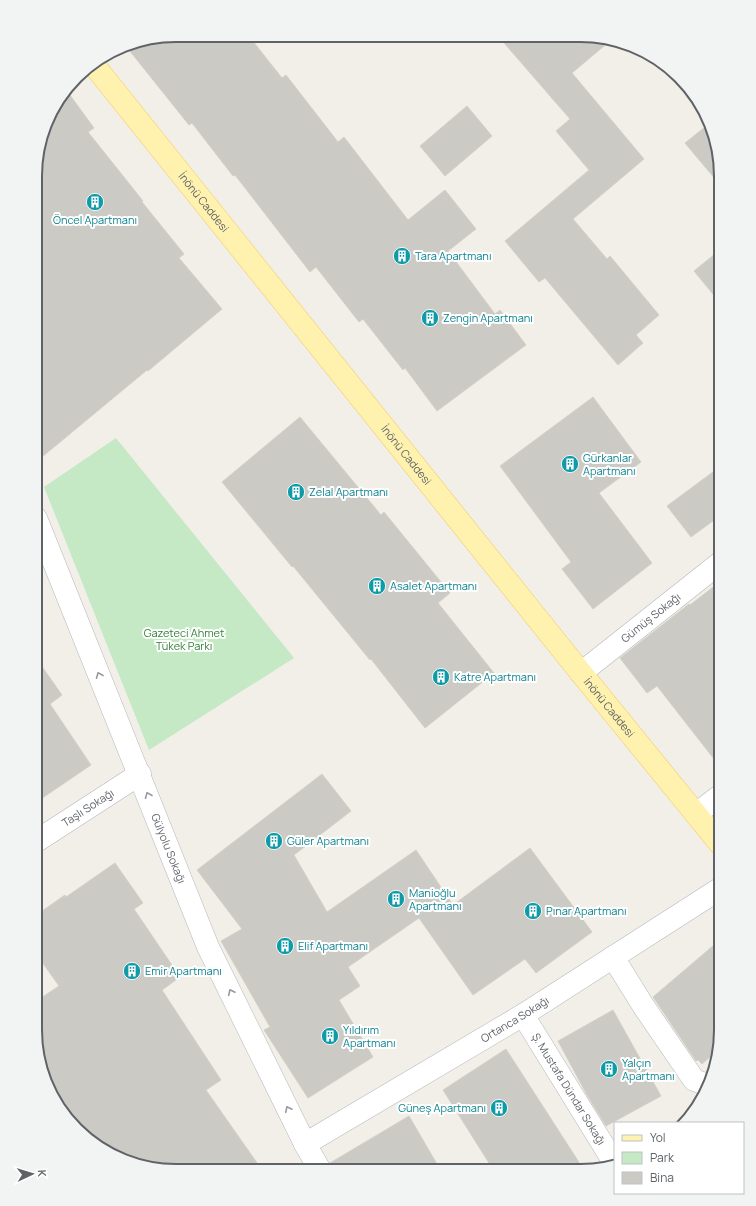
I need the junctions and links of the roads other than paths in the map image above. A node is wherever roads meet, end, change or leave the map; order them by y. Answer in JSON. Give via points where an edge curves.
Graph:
{"nodes":[{"id":1,"x":97,"y":69,"type":"edge"},
{"id":2,"x":42,"y":533,"type":"edge"},
{"id":3,"x":714,"y":568,"type":"edge"},
{"id":4,"x":581,"y":673,"type":"junction"},
{"id":5,"x":140,"y":774,"type":"junction"},
{"id":6,"x":714,"y":801,"type":"edge"},
{"id":7,"x":696,"y":814,"type":"junction"},
{"id":8,"x":714,"y":836,"type":"edge"},
{"id":9,"x":42,"y":837,"type":"edge"},
{"id":10,"x":714,"y":892,"type":"edge"},
{"id":11,"x":613,"y":957,"type":"junction"},
{"id":12,"x":523,"y":1016,"type":"junction"},
{"id":13,"x":703,"y":1083,"type":"edge"},
{"id":14,"x":305,"y":1144,"type":"junction"},
{"id":15,"x":612,"y":1159,"type":"edge"},
{"id":16,"x":317,"y":1164,"type":"edge"}],
"edges":[{"from":1,"to":4,"type":"main road","name":"İnönü Caddesi"},
{"from":5,"to":2,"type":"street","name":"Gülyolu Sokağı","one_way":true},
{"from":3,"to":4,"type":"street","name":"Gümüş Sokağı"},
{"from":4,"to":7,"type":"main road","name":"İnönü Caddesi"},
{"from":5,"to":9,"type":"street","name":"Taşlı Sokağı"},
{"from":14,"to":5,"type":"street","name":"Gülyolu Sokağı","one_way":true,"via":[[208,947]]},
{"from":6,"to":7,"type":"street"},
{"from":7,"to":8,"type":"main road","name":"İnönü Caddesi"},
{"from":10,"to":11,"type":"street","name":"Ortanca Sokağı"},
{"from":11,"to":12,"type":"street","name":"Ortanca Sokağı"},
{"from":11,"to":13,"type":"street","via":[[694,1080]]},
{"from":12,"to":14,"type":"street","name":"Ortanca Sokağı"},
{"from":12,"to":15,"type":"street","name":"Ş. Mustafa Dündar Sokağı"},
{"from":14,"to":16,"type":"street","name":"Gülyolu Sokağı"}]}
